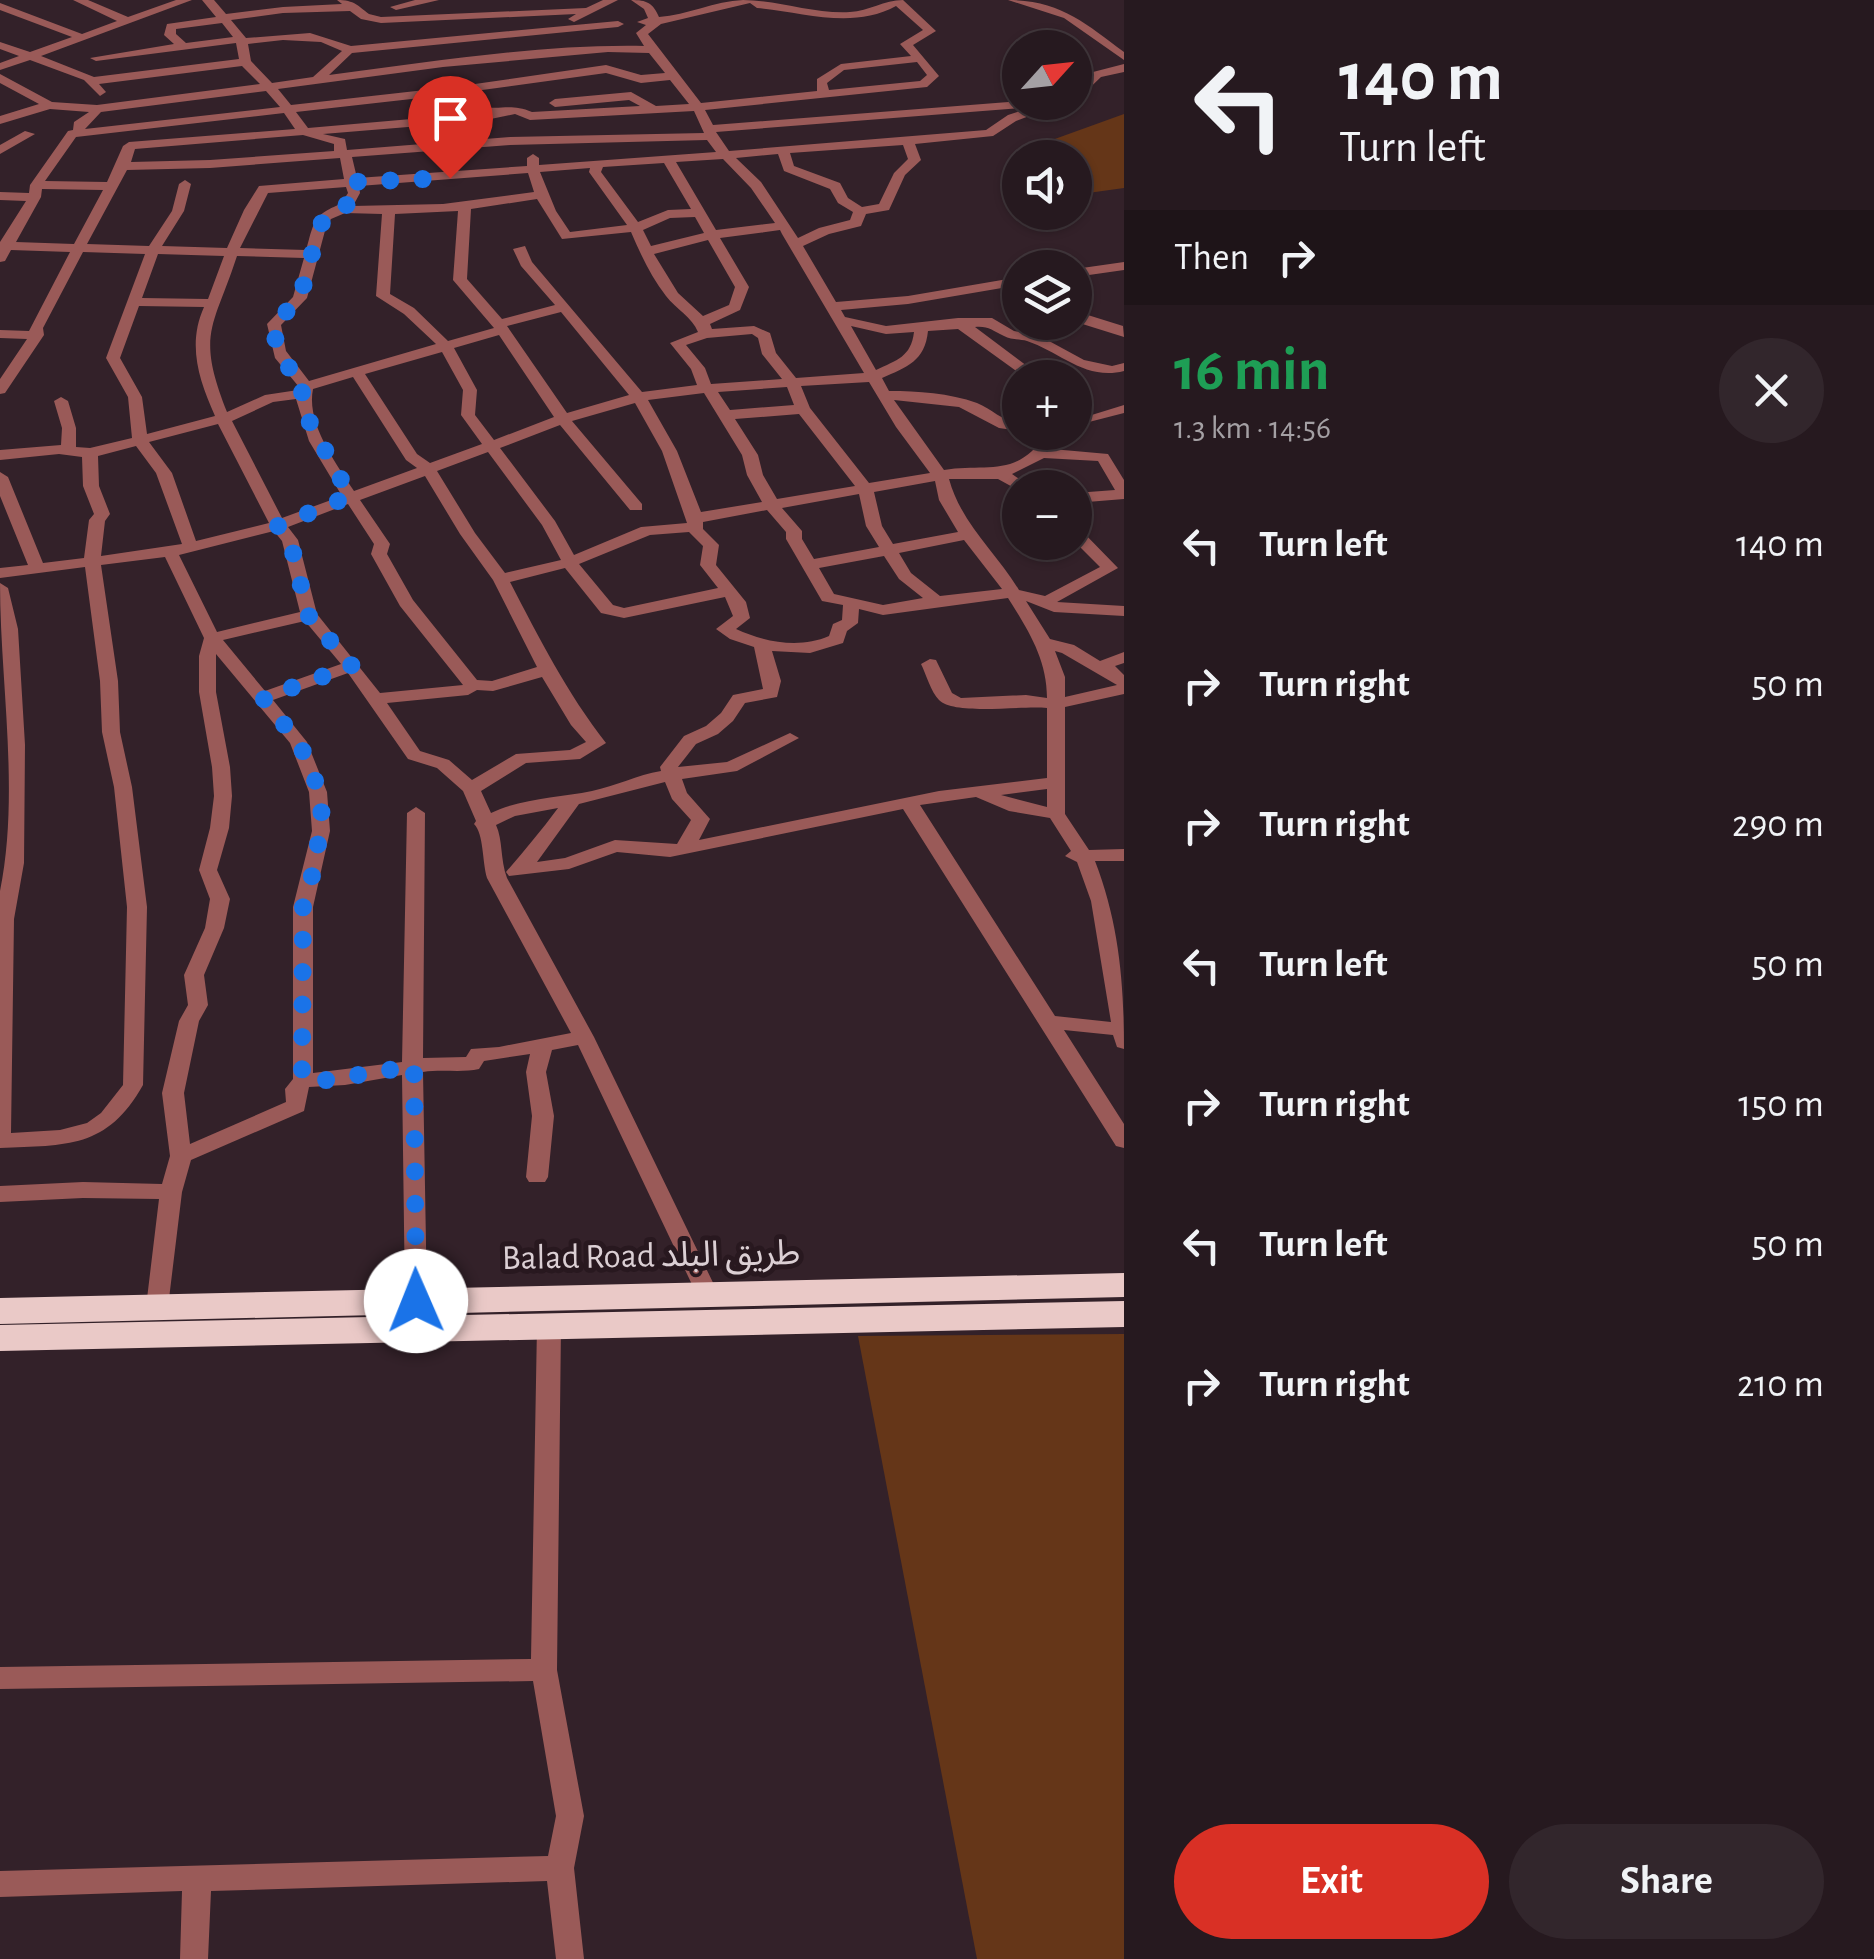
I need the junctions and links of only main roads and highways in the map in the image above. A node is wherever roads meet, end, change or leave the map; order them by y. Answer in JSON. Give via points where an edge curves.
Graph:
{"nodes":[{"id":1,"x":1124,"y":1286,"type":"edge"},
{"id":2,"x":0,"y":1311,"type":"edge"},
{"id":3,"x":1124,"y":1314,"type":"edge"},
{"id":4,"x":0,"y":1338,"type":"edge"}],
"edges":[{"from":1,"to":2,"type":"highway","name":"Balad Road طريق البلد"},
{"from":3,"to":4,"type":"highway","name":"Balad Road طريق البلد"}]}
